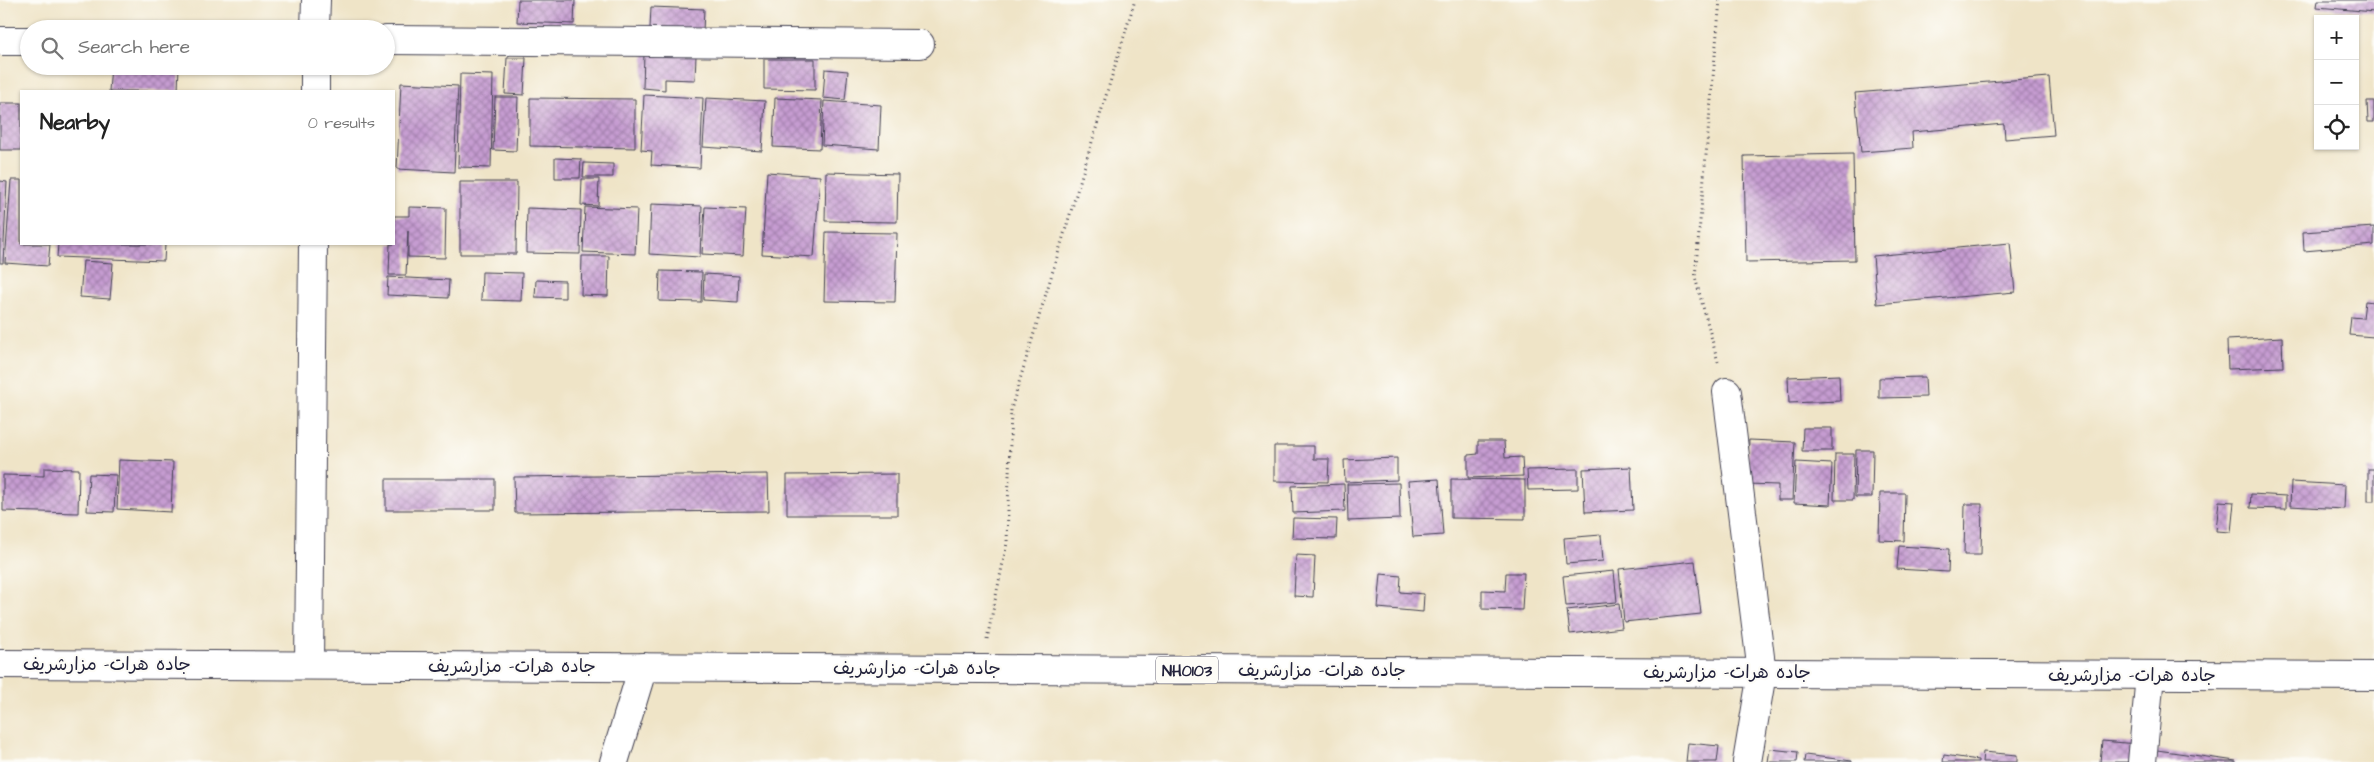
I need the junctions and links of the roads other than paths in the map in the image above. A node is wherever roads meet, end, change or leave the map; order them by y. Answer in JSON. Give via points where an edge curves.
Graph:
{"nodes":[{"id":1,"x":316,"y":0,"type":"edge"},
{"id":2,"x":316,"y":20,"type":"edge"},
{"id":3,"x":395,"y":40,"type":"edge"},
{"id":4,"x":0,"y":41,"type":"edge"},
{"id":5,"x":20,"y":41,"type":"edge"},
{"id":6,"x":920,"y":44,"type":"dead end"},
{"id":7,"x":315,"y":75,"type":"edge"},
{"id":8,"x":315,"y":90,"type":"edge"},
{"id":9,"x":313,"y":245,"type":"edge"},
{"id":10,"x":1727,"y":392,"type":"road end"},
{"id":11,"x":0,"y":664,"type":"edge"},
{"id":12,"x":309,"y":665,"type":"junction"},
{"id":13,"x":643,"y":667,"type":"junction"},
{"id":14,"x":1762,"y":673,"type":"junction"},
{"id":15,"x":2150,"y":675,"type":"junction"},
{"id":16,"x":2374,"y":676,"type":"edge"},
{"id":17,"x":614,"y":762,"type":"edge"},
{"id":18,"x":1747,"y":762,"type":"edge"},
{"id":19,"x":2142,"y":762,"type":"edge"}],
"edges":[{"from":1,"to":2,"type":"main road"},
{"from":3,"to":6,"type":"main road"},
{"from":4,"to":5,"type":"main road"},
{"from":7,"to":8,"type":"main road"},
{"from":9,"to":12,"type":"main road"},
{"from":10,"to":14,"type":"main road"},
{"from":11,"to":12,"type":"main road","name":"جاده هرات- مزارشریف","number":"NH0103"},
{"from":12,"to":13,"type":"main road","name":"جاده هرات- مزارشریف","number":"NH0103"},
{"from":13,"to":14,"type":"main road","name":"جاده هرات- مزارشریف","number":"NH0103"},
{"from":13,"to":17,"type":"main road"},
{"from":14,"to":15,"type":"main road","name":"جاده هرات- مزارشریف","number":"NH0103"},
{"from":14,"to":18,"type":"main road"},
{"from":15,"to":16,"type":"main road","name":"جاده هرات- مزارشریف","number":"NH0103"},
{"from":15,"to":19,"type":"main road"}]}
